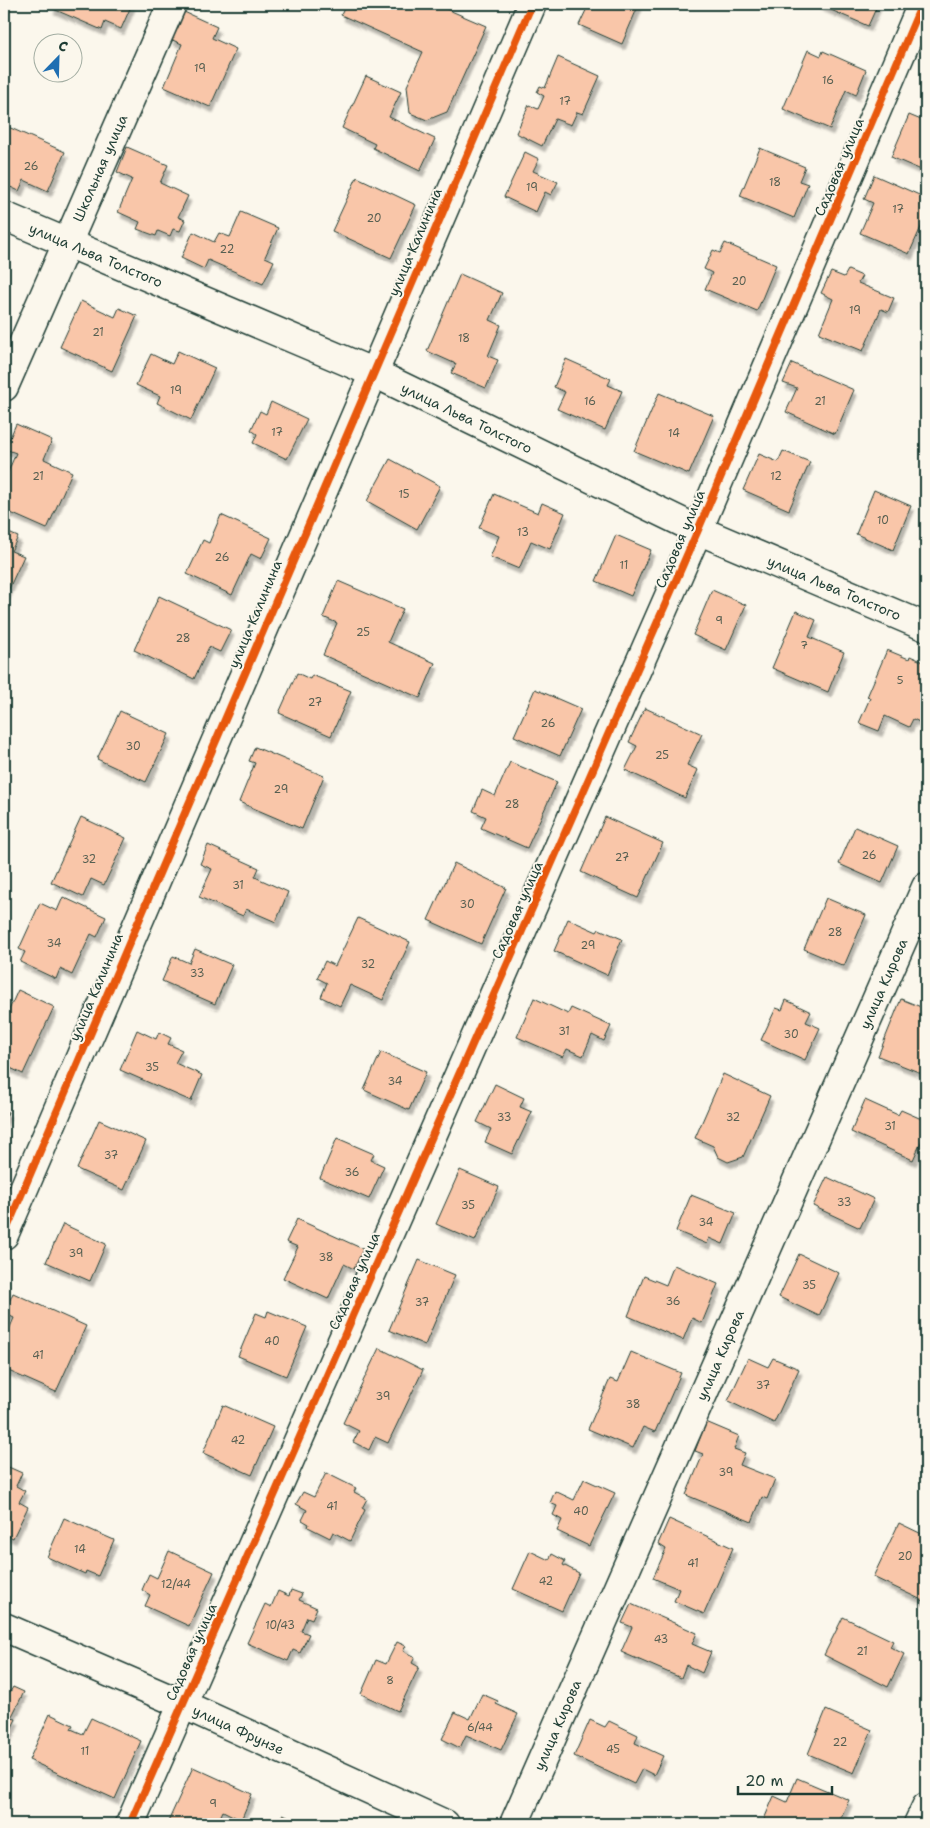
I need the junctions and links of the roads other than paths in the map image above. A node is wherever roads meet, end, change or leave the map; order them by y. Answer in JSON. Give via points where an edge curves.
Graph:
{"nodes":[{"id":1,"x":172,"y":4,"type":"edge"},
{"id":2,"x":532,"y":4,"type":"edge"},
{"id":3,"x":922,"y":4,"type":"edge"},
{"id":4,"x":4,"y":216,"type":"edge"},
{"id":5,"x":67,"y":243,"type":"junction"},
{"id":6,"x":372,"y":372,"type":"junction"},
{"id":7,"x":4,"y":386,"type":"edge"},
{"id":8,"x":698,"y":530,"type":"junction"},
{"id":9,"x":926,"y":627,"type":"edge"},
{"id":10,"x":926,"y":887,"type":"edge"},
{"id":11,"x":4,"y":1235,"type":"edge"},
{"id":12,"x":4,"y":1627,"type":"edge"},
{"id":13,"x":182,"y":1704,"type":"junction"},
{"id":14,"x":926,"y":1807,"type":"edge"},
{"id":15,"x":130,"y":1824,"type":"edge"},
{"id":16,"x":445,"y":1824,"type":"edge"},
{"id":17,"x":514,"y":1824,"type":"edge"},
{"id":18,"x":918,"y":1824,"type":"edge"}],
"edges":[{"from":1,"to":5,"type":"street","name":"Школьная улица"},
{"from":2,"to":6,"type":"street","name":"улица Калинина"},
{"from":3,"to":8,"type":"street","name":"Садовая улица"},
{"from":4,"to":5,"type":"street","name":"улица Льва Толстого"},
{"from":5,"to":6,"type":"street","name":"улица Льва Толстого"},
{"from":5,"to":7,"type":"street","name":"Школьная улица"},
{"from":6,"to":8,"type":"street","name":"улица Льва Толстого"},
{"from":6,"to":11,"type":"street","name":"улица Калинина"},
{"from":8,"to":9,"type":"street","name":"улица Льва Толстого"},
{"from":8,"to":13,"type":"street","name":"Садовая улица"},
{"from":10,"to":17,"type":"street","name":"улица Кирова"},
{"from":12,"to":13,"type":"street","name":"улица Фрунзе"},
{"from":13,"to":15,"type":"street","name":"Садовая улица"},
{"from":13,"to":16,"type":"street","name":"улица Фрунзе"},
{"from":14,"to":18,"type":"street"}]}
